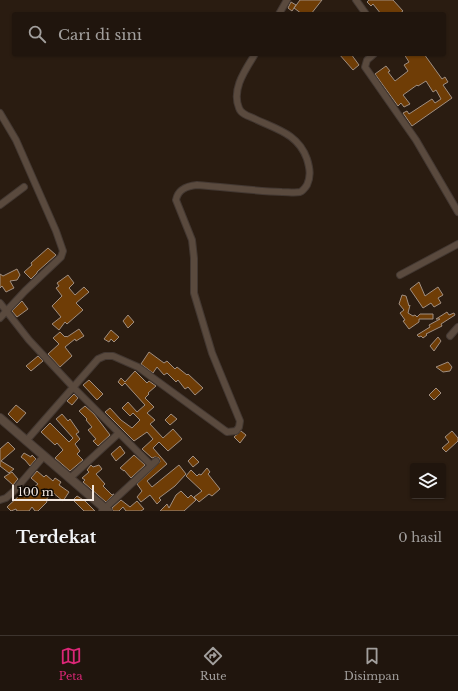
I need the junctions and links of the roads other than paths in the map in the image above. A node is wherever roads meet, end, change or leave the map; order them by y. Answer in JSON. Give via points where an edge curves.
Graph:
{"nodes":[{"id":1,"x":287,"y":0,"type":"edge"},
{"id":2,"x":356,"y":0,"type":"edge"},
{"id":3,"x":280,"y":12,"type":"edge"},
{"id":4,"x":365,"y":12,"type":"edge"},
{"id":5,"x":254,"y":56,"type":"edge"},
{"id":6,"x":372,"y":56,"type":"edge"},
{"id":7,"x":0,"y":113,"type":"edge"},
{"id":8,"x":24,"y":187,"type":"dead end"},
{"id":9,"x":0,"y":204,"type":"edge"},
{"id":10,"x":458,"y":212,"type":"edge"},
{"id":11,"x":458,"y":244,"type":"edge"},
{"id":12,"x":400,"y":276,"type":"dead end"},
{"id":13,"x":0,"y":303,"type":"edge"},
{"id":14,"x":6,"y":312,"type":"junction"},
{"id":15,"x":0,"y":318,"type":"edge"},
{"id":16,"x":458,"y":327,"type":"edge"},
{"id":17,"x":450,"y":336,"type":"dead end"},
{"id":18,"x":73,"y":387,"type":"junction"},
{"id":19,"x":0,"y":418,"type":"edge"},
{"id":20,"x":118,"y":433,"type":"junction"},
{"id":21,"x":26,"y":440,"type":"junction"},
{"id":22,"x":44,"y":456,"type":"junction"},
{"id":23,"x":70,"y":478,"type":"junction"},
{"id":24,"x":0,"y":500,"type":"edge"},
{"id":25,"x":105,"y":510,"type":"edge"}],
"edges":[{"from":1,"to":3,"type":"street"},
{"from":2,"to":4,"type":"street"},
{"from":5,"to":18,"type":"street","via":[[238,87],[238,107],[244,114],[286,133],[299,144],[306,155],[310,171],[306,187],[302,191],[284,192],[197,185],[185,188],[176,200],[192,240],[194,293],[212,353],[240,421],[239,427],[236,431],[227,432],[138,367],[112,356],[100,357]]},
{"from":6,"to":10,"type":"street","via":[[367,60],[365,68],[416,140]]},
{"from":7,"to":14,"type":"street","via":[[16,140],[63,251],[61,257]]},
{"from":8,"to":9,"type":"street"},
{"from":11,"to":12,"type":"street"},
{"from":13,"to":14,"type":"street"},
{"from":14,"to":15,"type":"street"},
{"from":14,"to":18,"type":"street","via":[[28,340]]},
{"from":16,"to":17,"type":"street"},
{"from":18,"to":20,"type":"street"},
{"from":18,"to":21,"type":"street"},
{"from":19,"to":21,"type":"main road"},
{"from":20,"to":23,"type":"street"},
{"from":20,"to":25,"type":"street","via":[[153,463]]},
{"from":21,"to":22,"type":"main road"},
{"from":22,"to":23,"type":"main road"},
{"from":22,"to":24,"type":"street","via":[[14,492]]},
{"from":23,"to":25,"type":"main road"}]}
